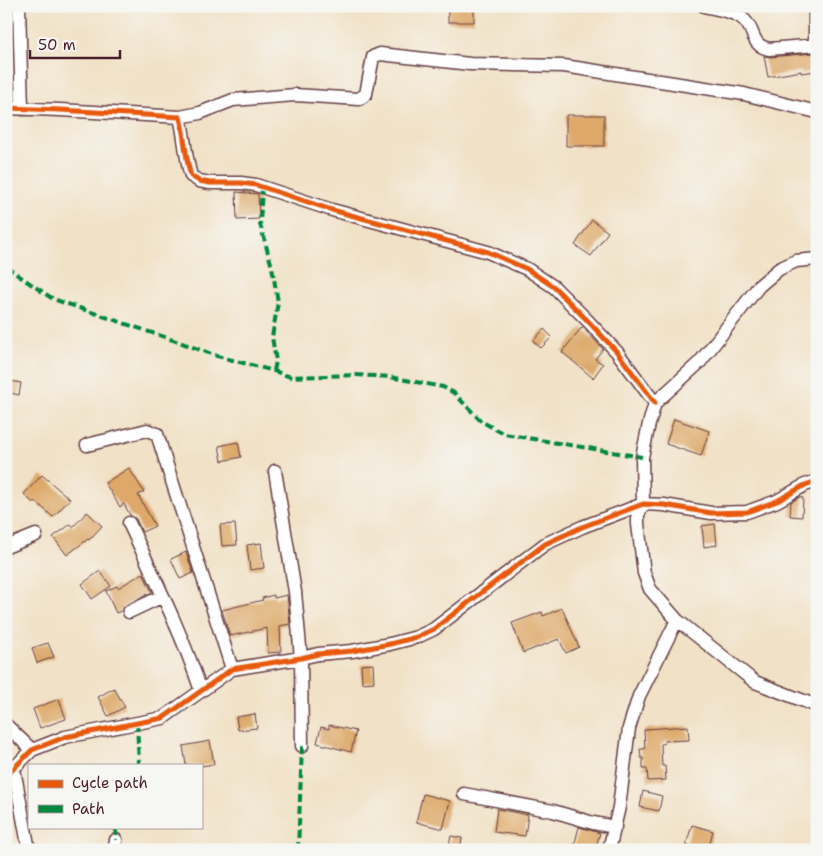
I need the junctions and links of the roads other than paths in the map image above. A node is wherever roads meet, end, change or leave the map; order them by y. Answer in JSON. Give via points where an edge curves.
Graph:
{"nodes":[{"id":1,"x":20,"y":6,"type":"edge"},
{"id":2,"x":704,"y":6,"type":"edge"},
{"id":3,"x":815,"y":6,"type":"edge"},
{"id":4,"x":816,"y":45,"type":"edge"},
{"id":5,"x":6,"y":108,"type":"edge"},
{"id":6,"x":22,"y":109,"type":"junction"},
{"id":7,"x":817,"y":112,"type":"edge"},
{"id":8,"x":180,"y":117,"type":"junction"},
{"id":9,"x":817,"y":259,"type":"edge"},
{"id":10,"x":655,"y":403,"type":"junction"},
{"id":11,"x":87,"y":445,"type":"dead end"},
{"id":12,"x":275,"y":470,"type":"dead end"},
{"id":13,"x":817,"y":481,"type":"edge"},
{"id":14,"x":643,"y":504,"type":"junction"},
{"id":15,"x":129,"y":523,"type":"dead end"},
{"id":16,"x":36,"y":535,"type":"dead end"},
{"id":17,"x":6,"y":547,"type":"edge"},
{"id":18,"x":163,"y":596,"type":"junction"},
{"id":19,"x":129,"y":612,"type":"dead end"},
{"id":20,"x":677,"y":620,"type":"junction"},
{"id":21,"x":301,"y":658,"type":"junction"},
{"id":22,"x":232,"y":669,"type":"junction"},
{"id":23,"x":201,"y":691,"type":"junction"},
{"id":24,"x":817,"y":706,"type":"edge"},
{"id":25,"x":6,"y":725,"type":"edge"},
{"id":26,"x":302,"y":746,"type":"dead end"},
{"id":27,"x":32,"y":750,"type":"junction"},
{"id":28,"x":10,"y":773,"type":"edge"},
{"id":29,"x":464,"y":794,"type":"dead end"},
{"id":30,"x":615,"y":827,"type":"junction"},
{"id":31,"x":29,"y":850,"type":"edge"},
{"id":32,"x":609,"y":850,"type":"edge"}],
"edges":[{"from":1,"to":6,"type":"street"},
{"from":2,"to":4,"type":"street","via":[[742,18],[762,48]]},
{"from":3,"to":4,"type":"street"},
{"from":5,"to":6,"type":"street"},
{"from":6,"to":8,"type":"street"},
{"from":7,"to":8,"type":"street","via":[[744,94],[564,66],[470,64],[380,54],[373,57],[366,94],[359,99],[295,95],[233,100]]},
{"from":8,"to":10,"type":"street","via":[[191,176],[199,181],[256,185],[332,210],[488,252],[527,269],[554,287],[588,321],[617,352]]},
{"from":9,"to":10,"type":"street","via":[[796,261],[779,269],[759,286],[700,362]]},
{"from":10,"to":14,"type":"street","via":[[642,457]]},
{"from":11,"to":22,"type":"street","via":[[147,430],[157,434]]},
{"from":12,"to":21,"type":"street","via":[[295,592]]},
{"from":13,"to":14,"type":"street","via":[[747,512],[711,513],[664,504]]},
{"from":14,"to":20,"type":"street","via":[[638,524],[644,573],[650,589]]},
{"from":14,"to":21,"type":"street","via":[[545,544],[434,629],[417,637]]},
{"from":15,"to":18,"type":"street"},
{"from":16,"to":17,"type":"street"},
{"from":18,"to":19,"type":"street"},
{"from":18,"to":23,"type":"street"},
{"from":20,"to":24,"type":"street","via":[[755,682]]},
{"from":20,"to":30,"type":"street","via":[[639,696],[628,728]]},
{"from":21,"to":22,"type":"street"},
{"from":21,"to":26,"type":"street"},
{"from":22,"to":23,"type":"street"},
{"from":23,"to":27,"type":"street","via":[[163,718],[65,737]]},
{"from":25,"to":27,"type":"street"},
{"from":27,"to":28,"type":"street"},
{"from":28,"to":31,"type":"street"},
{"from":29,"to":30,"type":"street"},
{"from":30,"to":32,"type":"street"}]}
